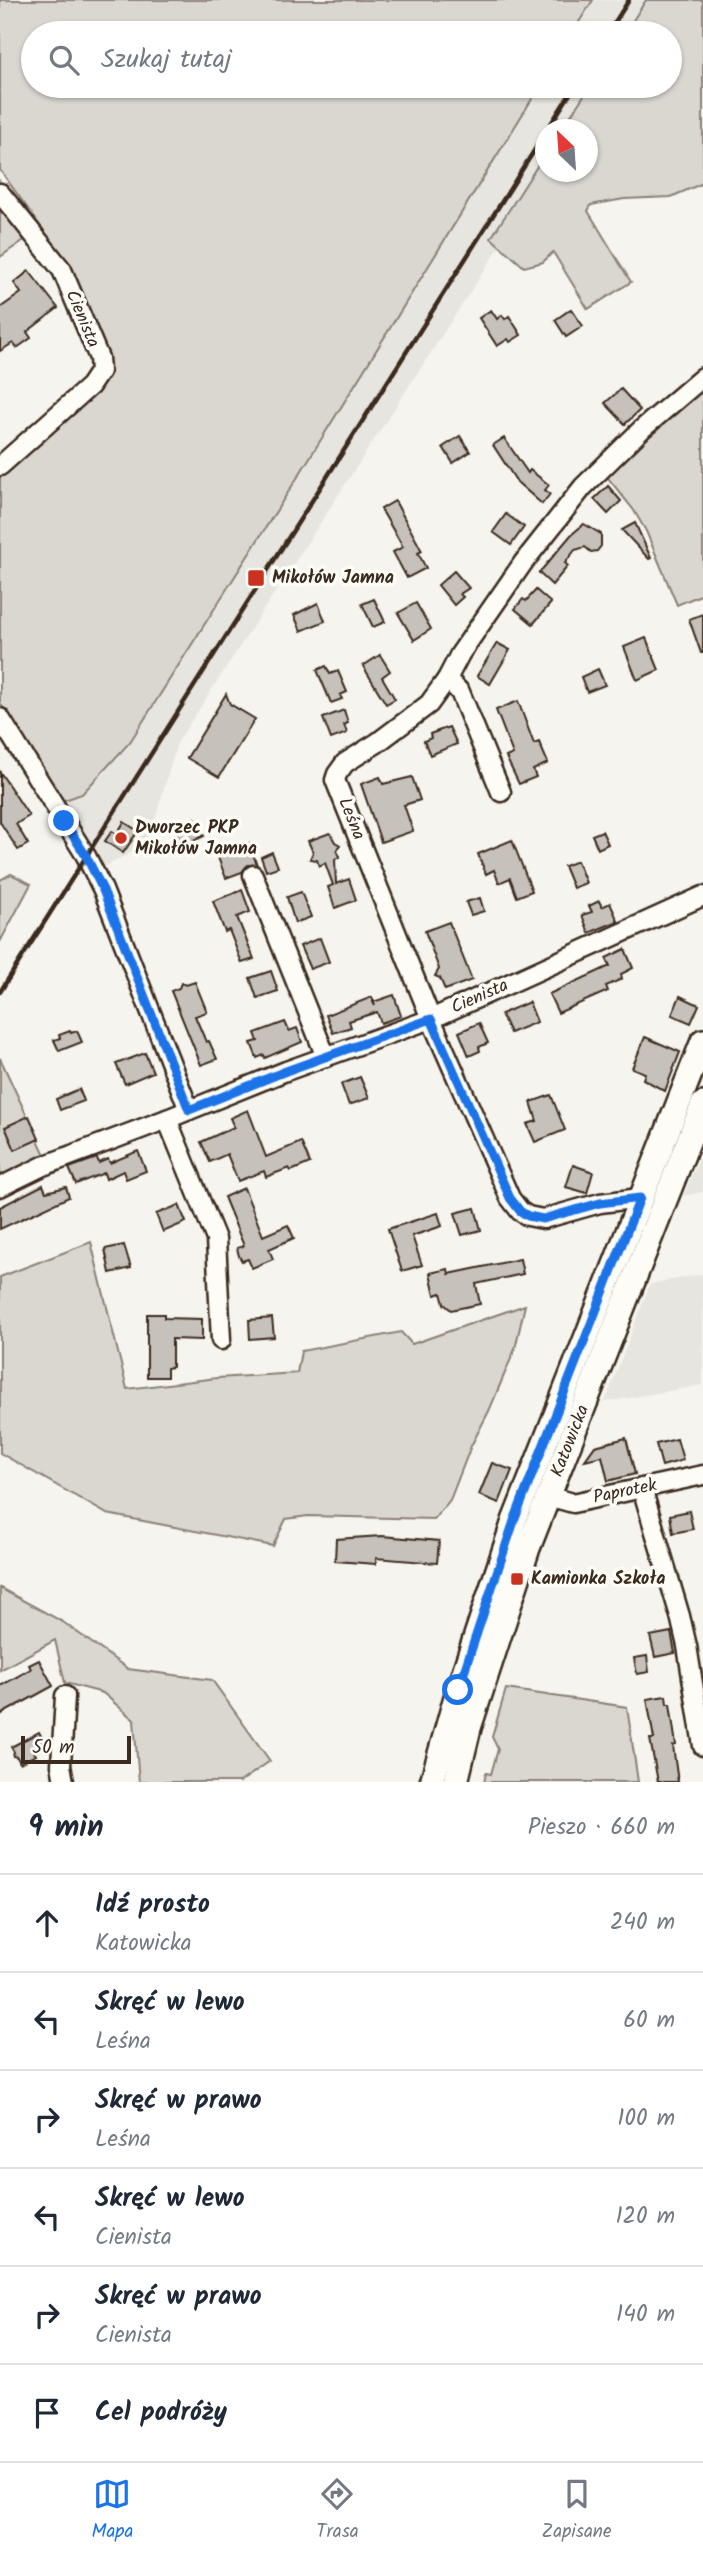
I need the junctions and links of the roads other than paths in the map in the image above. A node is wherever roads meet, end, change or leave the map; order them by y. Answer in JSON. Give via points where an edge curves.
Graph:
{"nodes":[{"id":1,"x":0,"y":193,"type":"edge"},
{"id":2,"x":703,"y":377,"type":"edge"},
{"id":3,"x":0,"y":466,"type":"edge"},
{"id":4,"x":447,"y":679,"type":"junction"},
{"id":5,"x":0,"y":718,"type":"edge"},
{"id":6,"x":501,"y":792,"type":"dead end"},
{"id":7,"x":253,"y":875,"type":"dead end"},
{"id":8,"x":703,"y":896,"type":"edge"},
{"id":9,"x":431,"y":1019,"type":"junction"},
{"id":10,"x":703,"y":1041,"type":"edge"},
{"id":11,"x":326,"y":1057,"type":"junction"},
{"id":12,"x":703,"y":1104,"type":"edge"},
{"id":13,"x":189,"y":1110,"type":"junction"},
{"id":14,"x":167,"y":1119,"type":"junction"},
{"id":15,"x":0,"y":1187,"type":"edge"},
{"id":16,"x":640,"y":1198,"type":"junction"},
{"id":17,"x":222,"y":1340,"type":"dead end"},
{"id":18,"x":703,"y":1475,"type":"edge"},
{"id":19,"x":642,"y":1488,"type":"junction"},
{"id":20,"x":548,"y":1496,"type":"junction"},
{"id":21,"x":65,"y":1696,"type":"dead end"},
{"id":22,"x":703,"y":1746,"type":"edge"},
{"id":23,"x":64,"y":1782,"type":"edge"},
{"id":24,"x":432,"y":1782,"type":"edge"},
{"id":25,"x":456,"y":1782,"type":"edge"}],
"edges":[{"from":1,"to":3,"type":"street","name":"Cienista","via":[[62,270],[99,358],[100,371],[90,386]]},
{"from":2,"to":4,"type":"street","name":"Leśna","via":[[583,487],[523,563]]},
{"from":4,"to":6,"type":"street","via":[[460,692]]},
{"from":4,"to":9,"type":"street","name":"Leśna","via":[[429,704],[345,763],[335,780]]},
{"from":5,"to":13,"type":"street","via":[[103,890]]},
{"from":7,"to":11,"type":"street"},
{"from":8,"to":9,"type":"street","name":"Cienista"},
{"from":9,"to":11,"type":"street","name":"Cienista"},
{"from":9,"to":16,"type":"street","name":"Leśna","via":[[510,1198],[520,1211],[543,1219],[600,1203]]},
{"from":10,"to":16,"type":"main road","name":"Katowicka"},
{"from":11,"to":13,"type":"street","name":"Cienista"},
{"from":12,"to":20,"type":"main road","name":"Katowicka"},
{"from":13,"to":14,"type":"street","name":"Cienista"},
{"from":14,"to":15,"type":"street","name":"Cienista"},
{"from":14,"to":17,"type":"street","via":[[216,1239]]},
{"from":16,"to":24,"type":"main road","name":"Katowicka","via":[[514,1521]]},
{"from":18,"to":19,"type":"street","name":"Paprotek"},
{"from":19,"to":20,"type":"street","name":"Paprotek","via":[[573,1503]]},
{"from":19,"to":22,"type":"street","via":[[685,1636]]},
{"from":20,"to":25,"type":"main road","name":"Katowicka","via":[[469,1728]]},
{"from":21,"to":23,"type":"street"}]}
